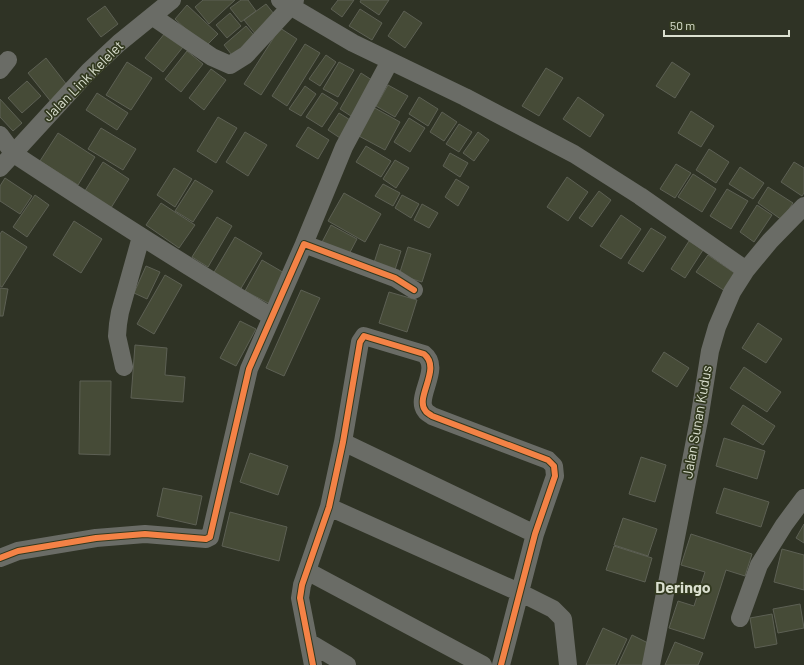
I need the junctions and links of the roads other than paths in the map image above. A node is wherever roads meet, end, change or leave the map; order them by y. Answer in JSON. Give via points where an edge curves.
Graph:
{"nodes":[{"id":1,"x":172,"y":0,"type":"edge"},
{"id":2,"x":288,"y":2,"type":"edge"},
{"id":3,"x":152,"y":16,"type":"junction"},
{"id":4,"x":390,"y":61,"type":"junction"},
{"id":5,"x":0,"y":135,"type":"edge"},
{"id":6,"x":14,"y":154,"type":"junction"},
{"id":7,"x":0,"y":168,"type":"edge"},
{"id":8,"x":804,"y":206,"type":"edge"},
{"id":9,"x":141,"y":237,"type":"junction"},
{"id":10,"x":304,"y":244,"type":"junction"},
{"id":11,"x":746,"y":270,"type":"junction"},
{"id":12,"x":414,"y":290,"type":"dead end"},
{"id":13,"x":272,"y":316,"type":"junction"},
{"id":14,"x":124,"y":367,"type":"dead end"},
{"id":15,"x":343,"y":442,"type":"junction"},
{"id":16,"x":804,"y":498,"type":"edge"},
{"id":17,"x":329,"y":507,"type":"junction"},
{"id":18,"x":535,"y":534,"type":"junction"},
{"id":19,"x":0,"y":558,"type":"edge"},
{"id":20,"x":307,"y":571,"type":"junction"},
{"id":21,"x":521,"y":593,"type":"junction"},
{"id":22,"x":740,"y":618,"type":"dead end"},
{"id":23,"x":310,"y":642,"type":"junction"},
{"id":24,"x":313,"y":665,"type":"edge"},
{"id":25,"x":347,"y":665,"type":"edge"},
{"id":26,"x":483,"y":665,"type":"edge"},
{"id":27,"x":501,"y":665,"type":"edge"},
{"id":28,"x":568,"y":665,"type":"edge"},
{"id":29,"x":651,"y":665,"type":"edge"}],
"edges":[{"from":1,"to":3,"type":"street","name":"Jalan Link Kelelet"},
{"from":2,"to":3,"type":"street","via":[[246,55],[230,65],[212,57]]},
{"from":2,"to":4,"type":"street","via":[[353,43]]},
{"from":3,"to":6,"type":"street","name":"Jalan Link Kelelet","via":[[89,71]]},
{"from":4,"to":10,"type":"street","via":[[344,146]]},
{"from":4,"to":11,"type":"street","via":[[574,154],[640,196]]},
{"from":5,"to":6,"type":"street"},
{"from":6,"to":7,"type":"street","name":"Jalan Link Kelelet"},
{"from":6,"to":9,"type":"street"},
{"from":8,"to":11,"type":"street","name":"Jalan Sunan Kudus"},
{"from":9,"to":13,"type":"street"},
{"from":9,"to":14,"type":"street","via":[[118,324],[117,336]]},
{"from":10,"to":12,"type":"street","via":[[395,278]]},
{"from":10,"to":13,"type":"street"},
{"from":11,"to":29,"type":"street","name":"Jalan Sunan Kudus","via":[[725,308],[710,351]]},
{"from":13,"to":19,"type":"street","via":[[249,369],[213,530],[209,538],[146,534],[96,538],[18,551]]},
{"from":15,"to":17,"type":"street"},
{"from":15,"to":18,"type":"street"},
{"from":15,"to":18,"type":"street","via":[[359,347],[364,336],[424,354],[429,358],[431,365],[422,405],[425,412],[548,460],[554,466],[555,476]]},
{"from":16,"to":22,"type":"street","via":[[759,565]]},
{"from":17,"to":20,"type":"street"},
{"from":17,"to":21,"type":"street"},
{"from":18,"to":21,"type":"street"},
{"from":20,"to":23,"type":"street","via":[[300,598]]},
{"from":20,"to":26,"type":"street"},
{"from":21,"to":27,"type":"street"},
{"from":21,"to":28,"type":"street","via":[[553,609],[563,619]]},
{"from":23,"to":24,"type":"street"},
{"from":23,"to":25,"type":"street"}]}
